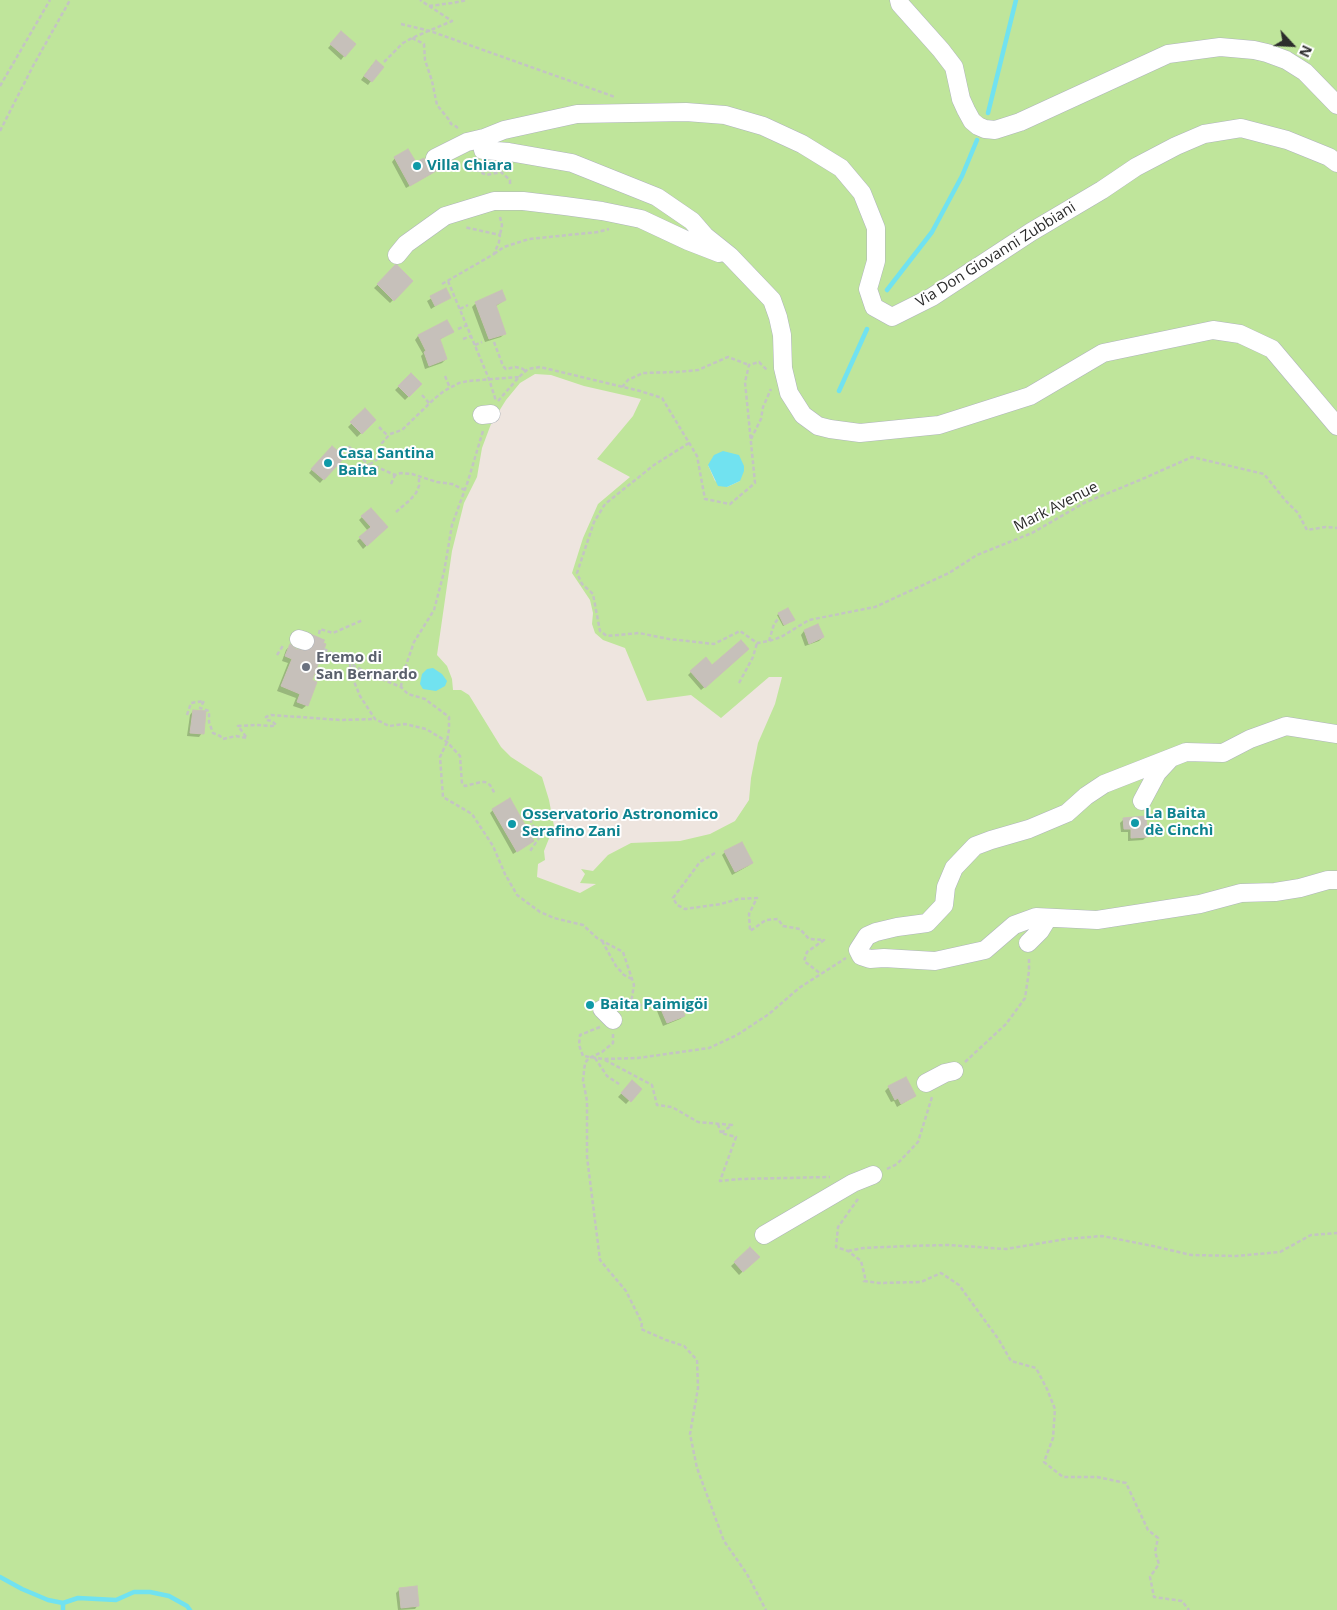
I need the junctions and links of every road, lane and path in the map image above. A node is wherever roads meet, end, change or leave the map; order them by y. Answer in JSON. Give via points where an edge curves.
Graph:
{"nodes":[{"id":1,"x":50,"y":0,"type":"edge"},
{"id":2,"x":70,"y":0,"type":"edge"},
{"id":3,"x":420,"y":0,"type":"edge"},
{"id":4,"x":467,"y":0,"type":"edge"},
{"id":5,"x":899,"y":0,"type":"edge"},
{"id":6,"x":428,"y":6,"type":"junction"},
{"id":7,"x":401,"y":24,"type":"dead end"},
{"id":8,"x":430,"y":31,"type":"junction"},
{"id":9,"x":412,"y":38,"type":"junction"},
{"id":10,"x":384,"y":62,"type":"dead end"},
{"id":11,"x":0,"y":86,"type":"edge"},
{"id":12,"x":603,"y":92,"type":"dead end"},
{"id":13,"x":1337,"y":105,"type":"edge"},
{"id":14,"x":0,"y":131,"type":"edge"},
{"id":15,"x":470,"y":142,"type":"junction"},
{"id":16,"x":435,"y":158,"type":"dead end"},
{"id":17,"x":1337,"y":163,"type":"edge"},
{"id":18,"x":510,"y":187,"type":"dead end"},
{"id":19,"x":468,"y":208,"type":"junction"},
{"id":20,"x":598,"y":232,"type":"dead end"},
{"id":21,"x":494,"y":254,"type":"junction"},
{"id":22,"x":397,"y":255,"type":"dead end"},
{"id":23,"x":730,"y":256,"type":"junction"},
{"id":24,"x":448,"y":281,"type":"junction"},
{"id":25,"x":442,"y":284,"type":"dead end"},
{"id":26,"x":468,"y":305,"type":"dead end"},
{"id":27,"x":460,"y":309,"type":"junction"},
{"id":28,"x":467,"y":326,"type":"junction"},
{"id":29,"x":458,"y":329,"type":"dead end"},
{"id":30,"x":471,"y":336,"type":"junction"},
{"id":31,"x":463,"y":339,"type":"dead end"},
{"id":32,"x":482,"y":342,"type":"dead end"},
{"id":33,"x":494,"y":342,"type":"dead end"},
{"id":34,"x":475,"y":345,"type":"junction"},
{"id":35,"x":749,"y":365,"type":"junction"},
{"id":36,"x":526,"y":371,"type":"junction"},
{"id":37,"x":769,"y":372,"type":"dead end"},
{"id":38,"x":445,"y":376,"type":"dead end"},
{"id":39,"x":519,"y":377,"type":"junction"},
{"id":40,"x":489,"y":379,"type":"junction"},
{"id":41,"x":771,"y":382,"type":"dead end"},
{"id":42,"x":622,"y":387,"type":"junction"},
{"id":43,"x":450,"y":388,"type":"junction"},
{"id":44,"x":422,"y":396,"type":"dead end"},
{"id":45,"x":429,"y":403,"type":"junction"},
{"id":46,"x":490,"y":411,"type":"junction"},
{"id":47,"x":1337,"y":426,"type":"edge"},
{"id":48,"x":379,"y":427,"type":"dead end"},
{"id":49,"x":388,"y":436,"type":"junction"},
{"id":50,"x":751,"y":440,"type":"junction"},
{"id":51,"x":689,"y":443,"type":"junction"},
{"id":52,"x":342,"y":448,"type":"dead end"},
{"id":53,"x":369,"y":465,"type":"junction"},
{"id":54,"x":395,"y":475,"type":"junction"},
{"id":55,"x":419,"y":477,"type":"junction"},
{"id":56,"x":391,"y":484,"type":"dead end"},
{"id":57,"x":465,"y":490,"type":"junction"},
{"id":58,"x":396,"y":512,"type":"dead end"},
{"id":59,"x":1337,"y":528,"type":"edge"},
{"id":60,"x":778,"y":619,"type":"dead end"},
{"id":61,"x":363,"y":620,"type":"dead end"},
{"id":62,"x":306,"y":640,"type":"dead end"},
{"id":63,"x":769,"y":641,"type":"junction"},
{"id":64,"x":757,"y":643,"type":"junction"},
{"id":65,"x":324,"y":649,"type":"tunnel mouth"},
{"id":66,"x":349,"y":663,"type":"junction"},
{"id":67,"x":739,"y":683,"type":"dead end"},
{"id":68,"x":401,"y":687,"type":"junction"},
{"id":69,"x":187,"y":715,"type":"dead end"},
{"id":70,"x":376,"y":719,"type":"junction"},
{"id":71,"x":1337,"y":734,"type":"edge"},
{"id":72,"x":447,"y":742,"type":"junction"},
{"id":73,"x":1170,"y":759,"type":"junction"},
{"id":74,"x":495,"y":794,"type":"dead end"},
{"id":75,"x":1142,"y":801,"type":"dead end"},
{"id":76,"x":530,"y":819,"type":"dead end"},
{"id":77,"x":530,"y":851,"type":"dead end"},
{"id":78,"x":715,"y":853,"type":"dead end"},
{"id":79,"x":1337,"y":880,"type":"edge"},
{"id":80,"x":1048,"y":918,"type":"junction"},
{"id":81,"x":601,"y":940,"type":"junction"},
{"id":82,"x":1028,"y":943,"type":"dead end"},
{"id":83,"x":858,"y":950,"type":"junction"},
{"id":84,"x":821,"y":974,"type":"junction"},
{"id":85,"x":632,"y":979,"type":"junction"},
{"id":86,"x":632,"y":1001,"type":"junction"},
{"id":87,"x":654,"y":1006,"type":"dead end"},
{"id":88,"x":608,"y":1017,"type":"junction"},
{"id":89,"x":589,"y":1058,"type":"junction"},
{"id":90,"x":595,"y":1058,"type":"junction"},
{"id":91,"x":604,"y":1059,"type":"junction"},
{"id":92,"x":954,"y":1071,"type":"dead end"},
{"id":93,"x":926,"y":1083,"type":"dead end"},
{"id":94,"x":619,"y":1084,"type":"dead end"},
{"id":95,"x":718,"y":1124,"type":"junction"},
{"id":96,"x":721,"y":1133,"type":"junction"},
{"id":97,"x":873,"y":1175,"type":"dead end"},
{"id":98,"x":830,"y":1178,"type":"dead end"},
{"id":99,"x":859,"y":1198,"type":"dead end"},
{"id":100,"x":1337,"y":1233,"type":"edge"},
{"id":101,"x":764,"y":1235,"type":"dead end"},
{"id":102,"x":848,"y":1251,"type":"junction"},
{"id":103,"x":766,"y":1610,"type":"edge"},
{"id":104,"x":1189,"y":1610,"type":"edge"}],
"edges":[{"from":1,"to":11,"type":"path"},
{"from":2,"to":14,"type":"path"},
{"from":3,"to":6,"type":"path"},
{"from":4,"to":6,"type":"path"},
{"from":5,"to":13,"type":"street","via":[[954,67],[961,100],[972,121],[985,130],[1020,122],[1168,54],[1220,47],[1254,50],[1286,60],[1305,72]]},
{"from":6,"to":8,"type":"path","via":[[452,21]]},
{"from":7,"to":8,"type":"path"},
{"from":8,"to":9,"type":"path"},
{"from":8,"to":12,"type":"path"},
{"from":9,"to":10,"type":"path"},
{"from":9,"to":15,"type":"path","via":[[424,44],[437,106],[457,127],[455,134]]},
{"from":15,"to":16,"type":"street"},
{"from":15,"to":17,"type":"street","name":"Via Don Giovanni Zubbiani","via":[[504,130],[577,114],[686,112],[725,116],[762,126],[802,144],[841,168],[862,193],[876,228],[876,261],[868,289],[874,307],[892,317],[932,297],[1136,168],[1204,134],[1241,128],[1287,140]]},
{"from":15,"to":18,"type":"path","via":[[460,154],[473,168],[486,175],[501,172],[510,180]]},
{"from":15,"to":23,"type":"street","via":[[482,145],[483,150],[572,163],[657,197],[692,222]]},
{"from":19,"to":21,"type":"path","via":[[458,226],[500,235]]},
{"from":19,"to":22,"type":"street","via":[[445,216],[406,244]]},
{"from":19,"to":23,"type":"street","via":[[494,201],[524,201],[602,211],[641,219]]},
{"from":20,"to":21,"type":"path","via":[[529,239]]},
{"from":21,"to":24,"type":"path"},
{"from":23,"to":47,"type":"street","via":[[772,300],[782,335],[783,368],[789,393],[803,415],[818,426],[860,433],[939,425],[1030,396],[1102,353],[1213,330],[1240,334],[1272,348]]},
{"from":24,"to":25,"type":"path"},
{"from":24,"to":27,"type":"path"},
{"from":26,"to":27,"type":"path"},
{"from":27,"to":28,"type":"path"},
{"from":28,"to":29,"type":"path"},
{"from":28,"to":30,"type":"path"},
{"from":30,"to":31,"type":"path"},
{"from":30,"to":34,"type":"path"},
{"from":32,"to":34,"type":"path"},
{"from":33,"to":36,"type":"path","via":[[506,369],[515,367]]},
{"from":34,"to":40,"type":"path"},
{"from":35,"to":37,"type":"path","via":[[759,362]]},
{"from":35,"to":42,"type":"path","via":[[728,357],[698,370],[643,372]]},
{"from":35,"to":50,"type":"path","via":[[745,382]]},
{"from":36,"to":39,"type":"path"},
{"from":36,"to":42,"type":"path","via":[[540,367]]},
{"from":38,"to":43,"type":"path"},
{"from":39,"to":40,"type":"path"},
{"from":39,"to":46,"type":"path"},
{"from":40,"to":43,"type":"path","via":[[468,380]]},
{"from":40,"to":46,"type":"path"},
{"from":41,"to":50,"type":"path","via":[[773,389]]},
{"from":42,"to":51,"type":"path","via":[[662,398]]},
{"from":43,"to":45,"type":"path"},
{"from":44,"to":45,"type":"path"},
{"from":45,"to":49,"type":"path","via":[[402,430]]},
{"from":46,"to":57,"type":"path"},
{"from":48,"to":49,"type":"path"},
{"from":49,"to":53,"type":"path","via":[[382,443],[379,458]]},
{"from":50,"to":51,"type":"path","via":[[755,483],[730,504],[705,499],[697,456]]},
{"from":51,"to":64,"type":"path","via":[[654,465],[605,504],[594,522],[577,573],[582,584],[593,594],[600,631],[607,636],[639,633],[714,644],[740,630]]},
{"from":52,"to":53,"type":"path","via":[[349,447]]},
{"from":53,"to":54,"type":"path"},
{"from":54,"to":55,"type":"path"},
{"from":54,"to":56,"type":"path"},
{"from":55,"to":57,"type":"path"},
{"from":55,"to":58,"type":"path","via":[[416,493]]},
{"from":57,"to":68,"type":"path","via":[[452,525],[434,610],[414,642]]},
{"from":59,"to":63,"type":"path","name":"Mark Avenue","via":[[1307,530],[1298,513],[1264,474],[1192,457],[1084,503],[1032,533],[978,555],[948,573],[875,607],[810,620]]},
{"from":60,"to":63,"type":"path"},
{"from":61,"to":62,"type":"path","via":[[333,633],[320,629]]},
{"from":63,"to":64,"type":"path"},
{"from":64,"to":67,"type":"path"},
{"from":65,"to":66,"type":"path"},
{"from":66,"to":68,"type":"path"},
{"from":66,"to":70,"type":"path","via":[[360,696]]},
{"from":68,"to":72,"type":"path","via":[[408,694],[425,699],[449,717]]},
{"from":69,"to":70,"type":"path","via":[[191,703],[204,701],[200,708],[209,711],[213,733],[223,739],[247,738],[238,726],[276,724],[266,720],[271,715]]},
{"from":70,"to":72,"type":"path","via":[[390,726],[405,724],[426,729]]},
{"from":71,"to":73,"type":"street","via":[[1286,726],[1223,753],[1186,752]]},
{"from":72,"to":74,"type":"path","via":[[460,756],[462,784],[485,782]]},
{"from":72,"to":81,"type":"path","via":[[440,757],[443,796],[472,814],[493,846],[516,895],[540,912],[583,926]]},
{"from":73,"to":75,"type":"street","via":[[1157,773]]},
{"from":73,"to":83,"type":"street","via":[[1104,784],[1067,813],[976,846],[954,868],[946,887],[944,905],[927,923],[876,932],[867,936]]},
{"from":76,"to":77,"type":"path","via":[[540,838]]},
{"from":78,"to":84,"type":"path","via":[[700,862],[673,898],[677,905],[685,909],[756,898],[750,914],[750,931],[766,920],[778,919],[782,926],[800,929],[809,938],[824,940],[807,952],[804,961]]},
{"from":79,"to":80,"type":"street","via":[[1275,892],[1241,893],[1200,904],[1097,920]]},
{"from":80,"to":82,"type":"street"},
{"from":80,"to":83,"type":"street","via":[[1036,917],[1014,925],[985,950],[935,961],[870,959],[861,956]]},
{"from":81,"to":85,"type":"path","via":[[616,966]]},
{"from":81,"to":85,"type":"path","via":[[623,952]]},
{"from":83,"to":84,"type":"path"},
{"from":84,"to":91,"type":"path","via":[[737,1035],[709,1048],[638,1058]]},
{"from":85,"to":86,"type":"path"},
{"from":86,"to":87,"type":"path"},
{"from":86,"to":88,"type":"path","via":[[630,1009]]},
{"from":88,"to":89,"type":"path","via":[[613,1043]]},
{"from":88,"to":89,"type":"path","via":[[580,1035],[583,1056]]},
{"from":89,"to":90,"type":"path"},
{"from":89,"to":103,"type":"path","via":[[585,1063],[583,1080],[587,1101],[588,1165],[600,1260],[626,1291],[642,1323],[641,1329],[684,1346],[697,1360],[698,1388],[690,1434],[697,1468],[724,1541],[748,1574]]},
{"from":90,"to":91,"type":"path"},
{"from":90,"to":94,"type":"path","via":[[607,1076]]},
{"from":91,"to":95,"type":"path","via":[[652,1085],[657,1105],[672,1107],[698,1122]]},
{"from":92,"to":93,"type":"street"},
{"from":95,"to":96,"type":"path"},
{"from":95,"to":96,"type":"path","via":[[732,1126]]},
{"from":96,"to":98,"type":"path","via":[[736,1137],[720,1181]]},
{"from":97,"to":101,"type":"street","via":[[853,1183]]},
{"from":99,"to":102,"type":"path","via":[[838,1227],[836,1248]]},
{"from":100,"to":102,"type":"path","via":[[1311,1235],[1280,1252],[1236,1256],[1191,1255],[1102,1236],[1006,1248],[908,1246]]},
{"from":102,"to":104,"type":"path","via":[[861,1262],[864,1282],[921,1282],[941,1273],[959,1285],[1011,1361],[1036,1368],[1048,1389],[1055,1409],[1053,1438],[1044,1462],[1063,1477],[1126,1483],[1148,1530],[1158,1538],[1156,1552],[1159,1564],[1150,1577],[1154,1597],[1182,1601]]}]}
